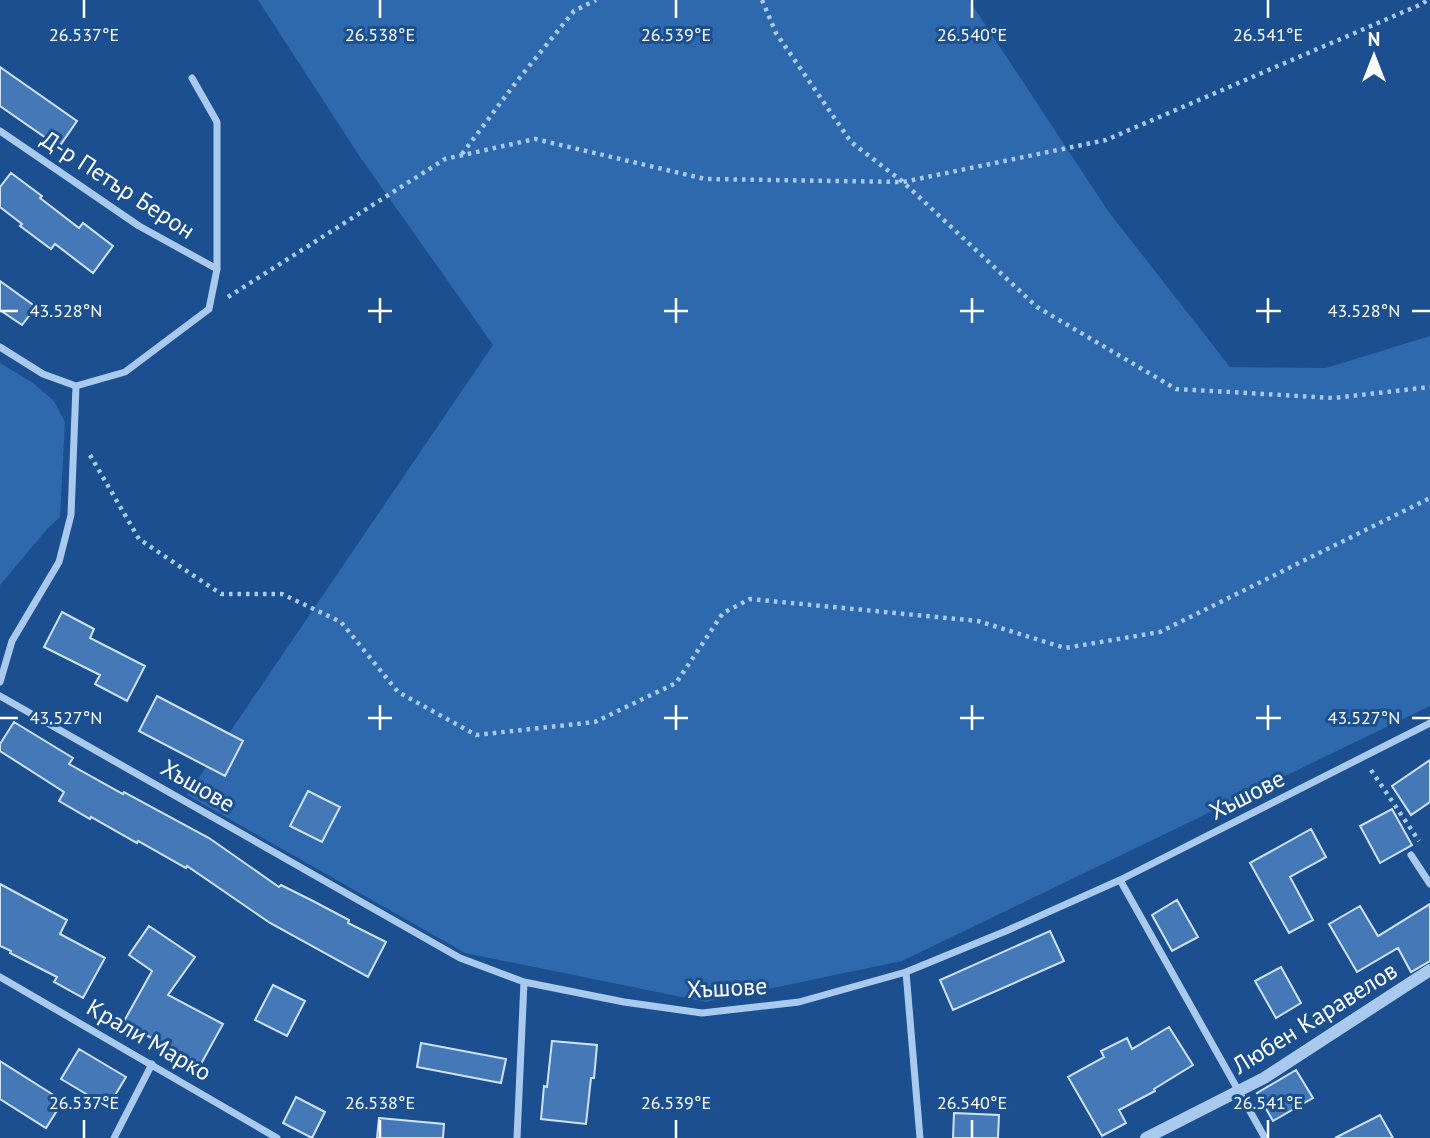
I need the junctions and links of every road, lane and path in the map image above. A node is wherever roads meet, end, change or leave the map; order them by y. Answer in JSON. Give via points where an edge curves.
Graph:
{"nodes":[{"id":1,"x":596,"y":0,"type":"edge"},
{"id":2,"x":762,"y":0,"type":"edge"},
{"id":3,"x":1427,"y":0,"type":"edge"},
{"id":4,"x":192,"y":78,"type":"dead end"},
{"id":5,"x":0,"y":131,"type":"edge"},
{"id":6,"x":462,"y":155,"type":"junction"},
{"id":7,"x":903,"y":183,"type":"junction"},
{"id":8,"x":217,"y":269,"type":"junction"},
{"id":9,"x":209,"y":309,"type":"junction"},
{"id":10,"x":0,"y":346,"type":"edge"},
{"id":11,"x":76,"y":386,"type":"junction"},
{"id":12,"x":1430,"y":387,"type":"edge"},
{"id":13,"x":74,"y":429,"type":"junction"},
{"id":14,"x":1430,"y":498,"type":"edge"},
{"id":15,"x":0,"y":682,"type":"edge"},
{"id":16,"x":0,"y":696,"type":"edge"},
{"id":17,"x":1430,"y":723,"type":"edge"},
{"id":18,"x":1363,"y":757,"type":"junction"},
{"id":19,"x":1411,"y":855,"type":"joint"},
{"id":20,"x":1120,"y":880,"type":"junction"},
{"id":21,"x":1430,"y":884,"type":"edge"},
{"id":22,"x":1430,"y":970,"type":"edge"},
{"id":23,"x":906,"y":972,"type":"junction"},
{"id":24,"x":0,"y":976,"type":"edge"},
{"id":25,"x":524,"y":982,"type":"junction"},
{"id":26,"x":152,"y":1064,"type":"junction"},
{"id":27,"x":1238,"y":1091,"type":"junction"},
{"id":28,"x":114,"y":1138,"type":"edge"},
{"id":29,"x":278,"y":1138,"type":"edge"},
{"id":30,"x":517,"y":1138,"type":"edge"},
{"id":31,"x":920,"y":1138,"type":"edge"},
{"id":32,"x":1146,"y":1138,"type":"edge"},
{"id":33,"x":1265,"y":1138,"type":"edge"}],
"edges":[{"from":1,"to":6,"type":"path","via":[[574,12]]},
{"from":2,"to":7,"type":"path","via":[[776,33],[850,142]]},
{"from":3,"to":7,"type":"path","via":[[1106,140]]},
{"from":4,"to":8,"type":"street","via":[[217,122]]},
{"from":5,"to":8,"type":"street","name":"Д-р Петър Берон","via":[[139,226]]},
{"from":6,"to":7,"type":"path","via":[[535,139],[705,179]]},
{"from":6,"to":9,"type":"path","via":[[445,159]]},
{"from":7,"to":12,"type":"path","via":[[1037,307],[1176,389],[1334,398]]},
{"from":8,"to":9,"type":"street"},
{"from":9,"to":11,"type":"street","via":[[125,372]]},
{"from":10,"to":11,"type":"street","via":[[43,374]]},
{"from":11,"to":13,"type":"street"},
{"from":13,"to":14,"type":"path","via":[[139,539],[222,594],[282,594],[341,622],[398,692],[476,735],[595,722],[676,683],[723,613],[750,599],[978,621],[1065,648],[1160,632]]},
{"from":13,"to":15,"type":"street","via":[[71,514],[59,562],[12,641]]},
{"from":16,"to":25,"type":"street","name":"Хъшове","via":[[460,958]]},
{"from":17,"to":18,"type":"street","name":"Хъшове"},
{"from":18,"to":19,"type":"path","via":[[1423,847]]},
{"from":18,"to":20,"type":"street","name":"Хъшове"},
{"from":19,"to":21,"type":"street"},
{"from":20,"to":23,"type":"street","name":"Хъшове"},
{"from":20,"to":27,"type":"street"},
{"from":22,"to":27,"type":"street","name":"Любен Каравелов"},
{"from":23,"to":25,"type":"street","name":"Хъшове","via":[[799,1002],[702,1013]]},
{"from":23,"to":31,"type":"street"},
{"from":24,"to":26,"type":"street","name":"Крали Марко"},
{"from":25,"to":30,"type":"street"},
{"from":26,"to":28,"type":"street"},
{"from":26,"to":29,"type":"street","name":"Крали Марко"},
{"from":27,"to":32,"type":"street","name":"Любен Каравелов"},
{"from":27,"to":33,"type":"street"}]}
